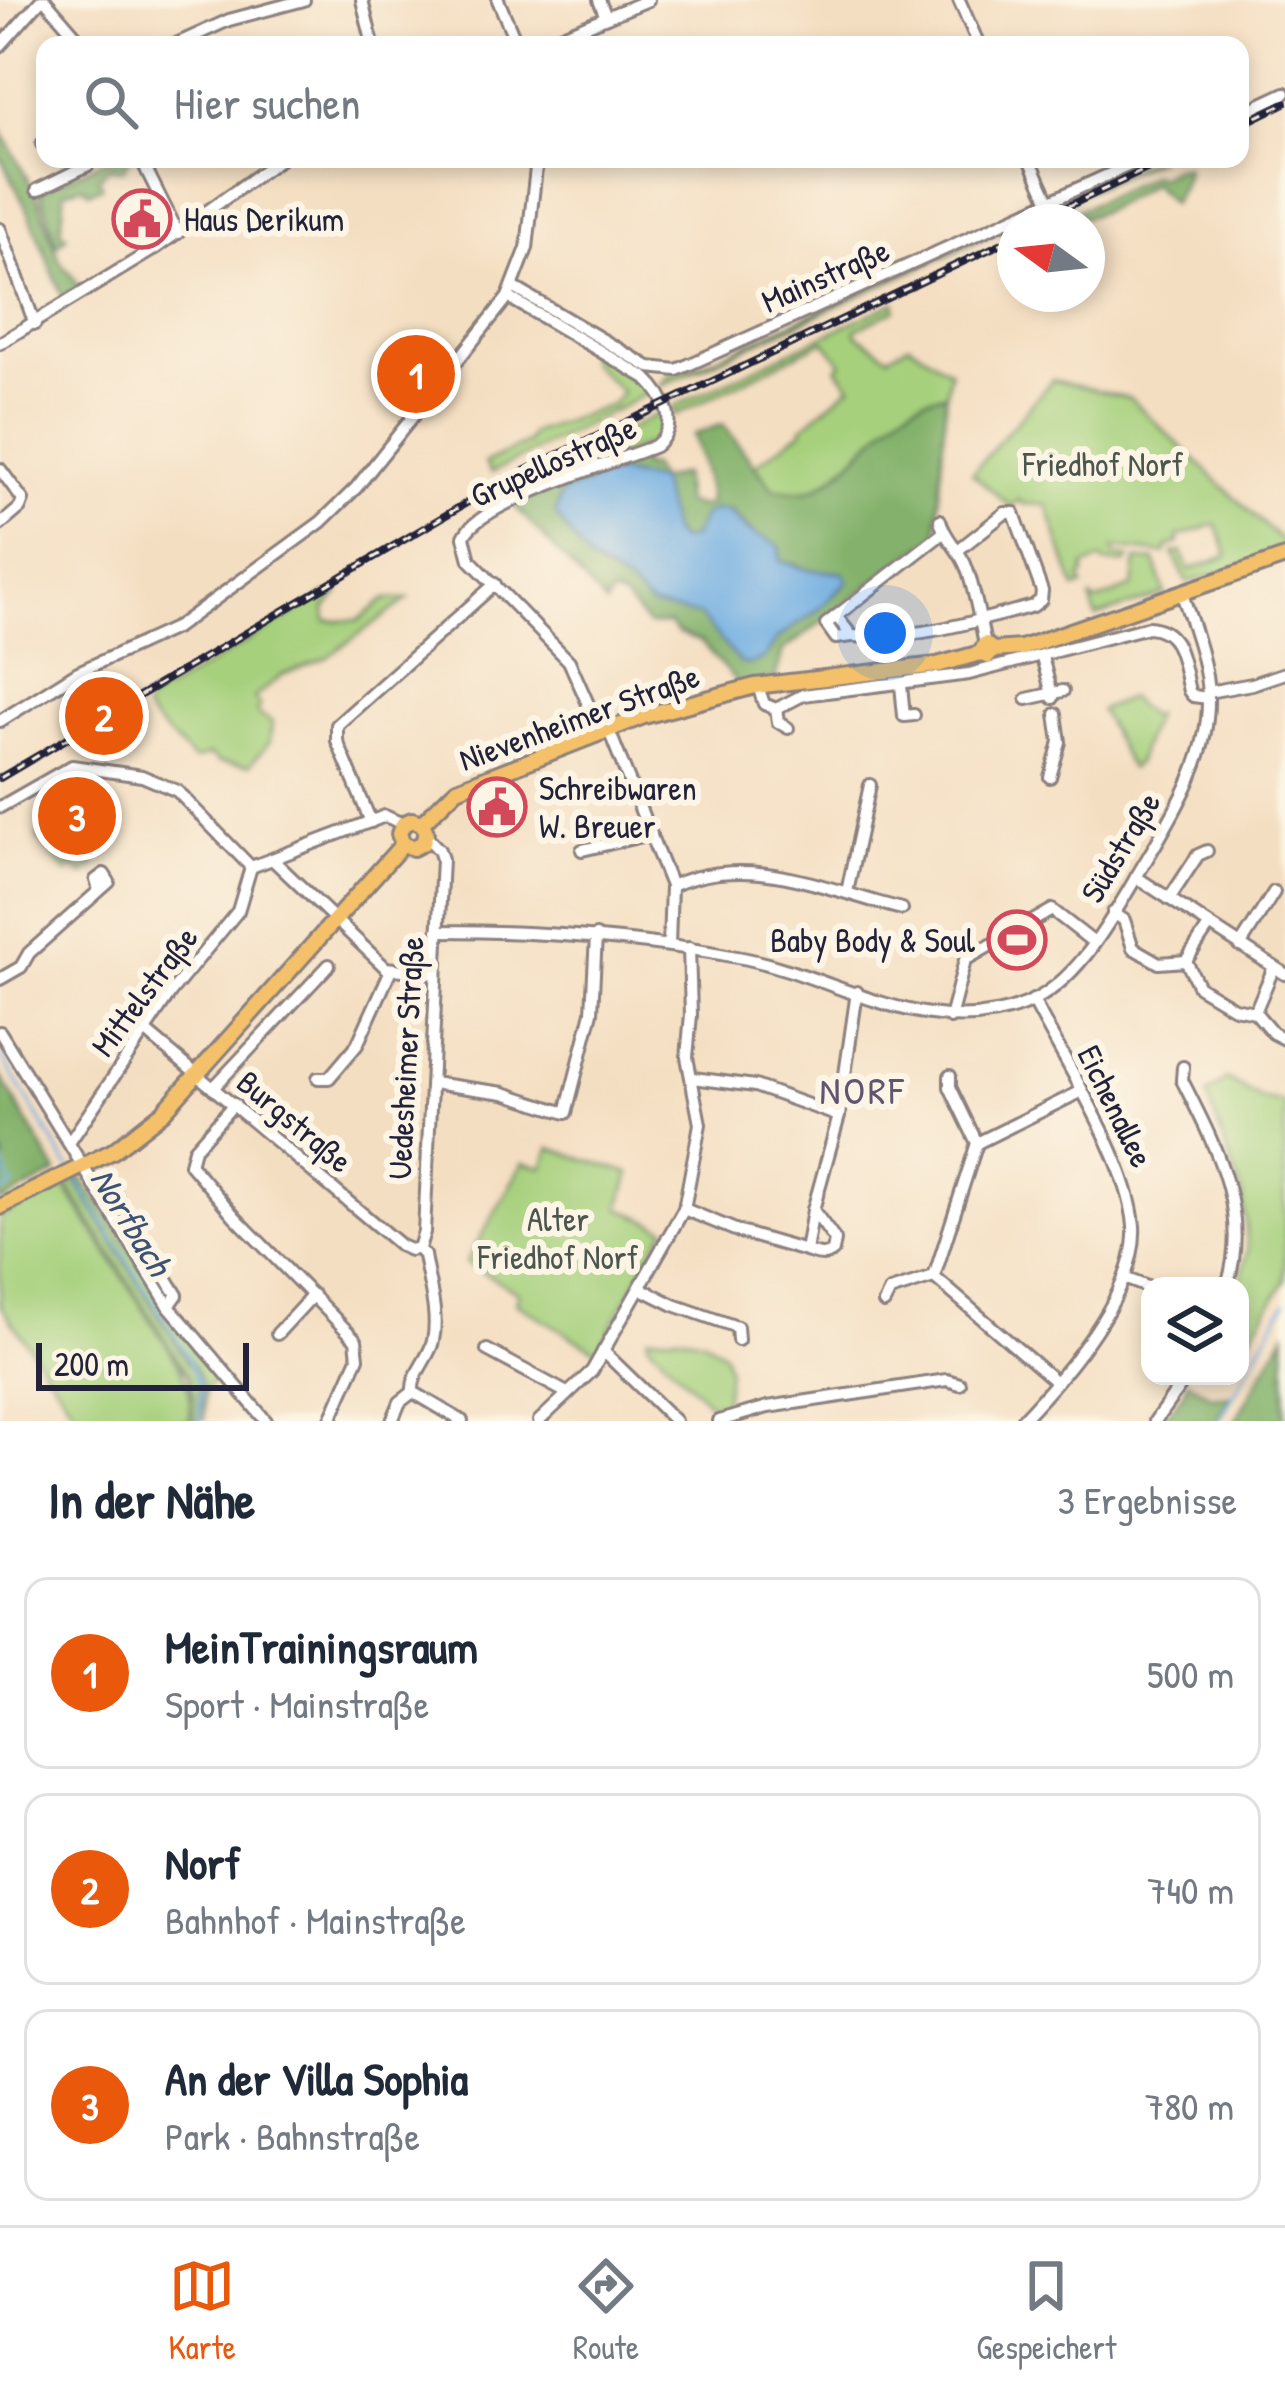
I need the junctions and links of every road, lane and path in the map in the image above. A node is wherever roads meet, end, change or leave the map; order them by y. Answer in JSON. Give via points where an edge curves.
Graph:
{"nodes":[{"id":1,"x":43,"y":0,"type":"edge"},
{"id":2,"x":304,"y":0,"type":"edge"},
{"id":3,"x":362,"y":0,"type":"edge"},
{"id":4,"x":498,"y":0,"type":"edge"},
{"id":5,"x":599,"y":0,"type":"edge"},
{"id":6,"x":648,"y":0,"type":"edge"},
{"id":7,"x":959,"y":0,"type":"edge"},
{"id":8,"x":606,"y":17,"type":"junction"},
{"id":9,"x":76,"y":36,"type":"edge"},
{"id":10,"x":192,"y":36,"type":"edge"},
{"id":11,"x":372,"y":36,"type":"edge"},
{"id":12,"x":515,"y":36,"type":"edge"},
{"id":13,"x":560,"y":36,"type":"edge"},
{"id":14,"x":975,"y":36,"type":"edge"},
{"id":15,"x":0,"y":46,"type":"edge"},
{"id":16,"x":1285,"y":92,"type":"edge"},
{"id":17,"x":1249,"y":110,"type":"edge"},
{"id":18,"x":82,"y":168,"type":"edge"},
{"id":19,"x":146,"y":168,"type":"edge"},
{"id":20,"x":268,"y":168,"type":"edge"},
{"id":21,"x":536,"y":168,"type":"edge"},
{"id":22,"x":1034,"y":168,"type":"edge"},
{"id":23,"x":1123,"y":168,"type":"edge"},
{"id":24,"x":38,"y":190,"type":"dead end"},
{"id":25,"x":1049,"y":201,"type":"junction"},
{"id":26,"x":0,"y":229,"type":"edge"},
{"id":27,"x":178,"y":233,"type":"junction"},
{"id":28,"x":511,"y":292,"type":"junction"},
{"id":29,"x":534,"y":299,"type":"junction"},
{"id":30,"x":540,"y":314,"type":"junction"},
{"id":31,"x":35,"y":324,"type":"junction"},
{"id":32,"x":0,"y":343,"type":"edge"},
{"id":33,"x":0,"y":469,"type":"edge"},
{"id":34,"x":0,"y":525,"type":"edge"},
{"id":35,"x":958,"y":550,"type":"junction"},
{"id":36,"x":1285,"y":556,"type":"edge"},
{"id":37,"x":495,"y":584,"type":"junction"},
{"id":38,"x":1182,"y":594,"type":"junction"},
{"id":39,"x":980,"y":620,"type":"junction"},
{"id":40,"x":986,"y":649,"type":"junction"},
{"id":41,"x":1042,"y":657,"type":"junction"},
{"id":42,"x":1285,"y":673,"type":"edge"},
{"id":43,"x":901,"y":685,"type":"junction"},
{"id":44,"x":758,"y":686,"type":"junction"},
{"id":45,"x":1208,"y":695,"type":"junction"},
{"id":46,"x":1027,"y":699,"type":"dead end"},
{"id":47,"x":776,"y":709,"type":"junction"},
{"id":48,"x":1056,"y":714,"type":"dead end"},
{"id":49,"x":906,"y":716,"type":"dead end"},
{"id":50,"x":0,"y":722,"type":"edge"},
{"id":51,"x":788,"y":728,"type":"dead end"},
{"id":52,"x":604,"y":729,"type":"junction"},
{"id":53,"x":1050,"y":777,"type":"dead end"},
{"id":54,"x":870,"y":785,"type":"dead end"},
{"id":55,"x":0,"y":807,"type":"edge"},
{"id":56,"x":371,"y":822,"type":"junction"},
{"id":57,"x":403,"y":824,"type":"joint"},
{"id":58,"x":651,"y":834,"type":"junction"},
{"id":59,"x":418,"y":838,"type":"junction"},
{"id":60,"x":582,"y":850,"type":"dead end"},
{"id":61,"x":1207,"y":851,"type":"dead end"},
{"id":62,"x":273,"y":860,"type":"junction"},
{"id":63,"x":251,"y":867,"type":"junction"},
{"id":64,"x":1136,"y":877,"type":"junction"},
{"id":65,"x":671,"y":886,"type":"junction"},
{"id":66,"x":99,"y":890,"type":"dead end"},
{"id":67,"x":847,"y":892,"type":"junction"},
{"id":68,"x":1274,"y":892,"type":"dead end"},
{"id":69,"x":1169,"y":899,"type":"junction"},
{"id":70,"x":902,"y":909,"type":"dead end"},
{"id":71,"x":1113,"y":913,"type":"junction"},
{"id":72,"x":335,"y":920,"type":"junction"},
{"id":73,"x":1209,"y":926,"type":"junction"},
{"id":74,"x":438,"y":931,"type":"junction"},
{"id":75,"x":596,"y":936,"type":"junction"},
{"id":76,"x":1094,"y":942,"type":"junction"},
{"id":77,"x":669,"y":945,"type":"junction"},
{"id":78,"x":1240,"y":946,"type":"junction"},
{"id":79,"x":689,"y":948,"type":"junction"},
{"id":80,"x":1186,"y":961,"type":"junction"},
{"id":81,"x":329,"y":965,"type":"dead end"},
{"id":82,"x":391,"y":970,"type":"junction"},
{"id":83,"x":1279,"y":970,"type":"edge"},
{"id":84,"x":436,"y":974,"type":"junction"},
{"id":85,"x":0,"y":979,"type":"edge"},
{"id":86,"x":857,"y":992,"type":"junction"},
{"id":87,"x":1034,"y":1000,"type":"junction"},
{"id":88,"x":1255,"y":1012,"type":"junction"},
{"id":89,"x":950,"y":1018,"type":"junction"},
{"id":90,"x":145,"y":1031,"type":"junction"},
{"id":91,"x":0,"y":1032,"type":"edge"},
{"id":92,"x":1285,"y":1040,"type":"edge"},
{"id":93,"x":1183,"y":1067,"type":"dead end"},
{"id":94,"x":198,"y":1075,"type":"junction"},
{"id":95,"x":950,"y":1076,"type":"dead end"},
{"id":96,"x":318,"y":1078,"type":"dead end"},
{"id":97,"x":693,"y":1078,"type":"junction"},
{"id":98,"x":432,"y":1083,"type":"junction"},
{"id":99,"x":214,"y":1087,"type":"junction"},
{"id":100,"x":1080,"y":1092,"type":"junction"},
{"id":101,"x":234,"y":1104,"type":"junction"},
{"id":102,"x":839,"y":1116,"type":"junction"},
{"id":103,"x":69,"y":1143,"type":"junction"},
{"id":104,"x":977,"y":1143,"type":"junction"},
{"id":105,"x":76,"y":1171,"type":"junction"},
{"id":106,"x":0,"y":1207,"type":"edge"},
{"id":107,"x":684,"y":1208,"type":"junction"},
{"id":108,"x":813,"y":1210,"type":"junction"},
{"id":109,"x":415,"y":1250,"type":"junction"},
{"id":110,"x":806,"y":1252,"type":"junction"},
{"id":111,"x":934,"y":1277,"type":"junction"},
{"id":112,"x":1230,"y":1277,"type":"edge"},
{"id":113,"x":1124,"y":1278,"type":"junction"},
{"id":114,"x":1141,"y":1285,"type":"edge"},
{"id":115,"x":640,"y":1288,"type":"junction"},
{"id":116,"x":313,"y":1295,"type":"junction"},
{"id":117,"x":884,"y":1303,"type":"dead end"},
{"id":118,"x":277,"y":1334,"type":"dead end"},
{"id":119,"x":738,"y":1340,"type":"dead end"},
{"id":120,"x":487,"y":1350,"type":"dead end"},
{"id":121,"x":603,"y":1352,"type":"junction"},
{"id":122,"x":1056,"y":1382,"type":"junction"},
{"id":123,"x":960,"y":1384,"type":"dead end"},
{"id":124,"x":1181,"y":1385,"type":"edge"},
{"id":125,"x":413,"y":1392,"type":"junction"},
{"id":126,"x":567,"y":1393,"type":"junction"},
{"id":127,"x":266,"y":1421,"type":"edge"},
{"id":128,"x":331,"y":1421,"type":"edge"},
{"id":129,"x":392,"y":1421,"type":"edge"},
{"id":130,"x":463,"y":1421,"type":"edge"},
{"id":131,"x":539,"y":1421,"type":"edge"},
{"id":132,"x":675,"y":1421,"type":"edge"},
{"id":133,"x":719,"y":1421,"type":"edge"},
{"id":134,"x":1021,"y":1421,"type":"edge"},
{"id":135,"x":1155,"y":1421,"type":"edge"}],
"edges":[{"from":1,"to":9,"type":"street"},
{"from":1,"to":15,"type":"street"},
{"from":2,"to":10,"type":"street"},
{"from":3,"to":11,"type":"street"},
{"from":4,"to":12,"type":"street"},
{"from":5,"to":8,"type":"street"},
{"from":6,"to":8,"type":"street"},
{"from":7,"to":14,"type":"street"},
{"from":8,"to":13,"type":"street"},
{"from":16,"to":17,"type":"street"},
{"from":18,"to":24,"type":"street"},
{"from":19,"to":27,"type":"street"},
{"from":20,"to":27,"type":"street"},
{"from":21,"to":28,"type":"street","via":[[529,238]]},
{"from":22,"to":25,"type":"street"},
{"from":23,"to":25,"type":"street","name":"Mainstraße"},
{"from":25,"to":29,"type":"street","name":"Mainstraße","via":[[677,370],[649,367]]},
{"from":26,"to":31,"type":"street"},
{"from":27,"to":31,"type":"street"},
{"from":28,"to":29,"type":"street","name":"Mainstraße"},
{"from":28,"to":30,"type":"street","name":"Grupellostraße"},
{"from":28,"to":50,"type":"street","via":[[372,470],[321,522],[177,627],[78,672]]},
{"from":29,"to":30,"type":"street"},
{"from":30,"to":37,"type":"street","name":"Grupellostraße","via":[[646,378],[667,410],[669,430],[655,446],[471,524],[466,551]]},
{"from":31,"to":32,"type":"street"},
{"from":33,"to":34,"type":"street","via":[[22,497]]},
{"from":35,"to":39,"type":"street"},
{"from":35,"to":39,"type":"street","via":[[1005,514],[1018,515],[1042,598]]},
{"from":35,"to":39,"type":"street","via":[[941,526],[836,616],[852,636],[868,638]]},
{"from":36,"to":38,"type":"main road","name":"Nievenheimer Straße"},
{"from":37,"to":52,"type":"street","name":"Grupellostraße","via":[[569,661]]},
{"from":37,"to":56,"type":"street","via":[[337,725]]},
{"from":38,"to":40,"type":"main road","name":"Nievenheimer Straße","via":[[1021,648]]},
{"from":38,"to":45,"type":"street","name":"Südstraße"},
{"from":39,"to":40,"type":"street"},
{"from":40,"to":44,"type":"main road","name":"Nievenheimer Straße","via":[[938,665]]},
{"from":41,"to":43,"type":"street"},
{"from":41,"to":45,"type":"street","via":[[1143,627],[1165,630],[1178,644],[1190,699]]},
{"from":41,"to":46,"type":"street","via":[[1056,694]]},
{"from":42,"to":45,"type":"street"},
{"from":43,"to":47,"type":"street","via":[[803,695]]},
{"from":43,"to":49,"type":"street"},
{"from":44,"to":47,"type":"street","via":[[764,704]]},
{"from":44,"to":52,"type":"main road","name":"Nievenheimer Straße"},
{"from":45,"to":64,"type":"street","name":"Südstraße","via":[[1190,778]]},
{"from":47,"to":51,"type":"street"},
{"from":48,"to":53,"type":"street","via":[[1060,742]]},
{"from":52,"to":58,"type":"street","name":"Grupellostraße"},
{"from":52,"to":59,"type":"main road","name":"Nievenheimer Straße","via":[[458,789]]},
{"from":54,"to":67,"type":"street"},
{"from":55,"to":63,"type":"street","via":[[72,766],[142,776],[177,791]]},
{"from":56,"to":57,"type":"street","via":[[388,816]]},
{"from":56,"to":62,"type":"street"},
{"from":57,"to":59,"type":"main road","via":[[412,820]]},
{"from":58,"to":60,"type":"street"},
{"from":58,"to":65,"type":"street","name":"Grupellostraße"},
{"from":59,"to":72,"type":"main road","name":"Nievenheimer Straße"},
{"from":59,"to":74,"type":"street","name":"Uedesheimer Straße","via":[[441,868]]},
{"from":61,"to":69,"type":"street"},
{"from":62,"to":63,"type":"street"},
{"from":62,"to":72,"type":"street"},
{"from":63,"to":90,"type":"street","name":"Mittelstraße","via":[[238,911]]},
{"from":64,"to":69,"type":"street"},
{"from":64,"to":71,"type":"street","name":"Südstraße"},
{"from":65,"to":67,"type":"street","via":[[741,871]]},
{"from":65,"to":77,"type":"street"},
{"from":66,"to":85,"type":"street"},
{"from":67,"to":70,"type":"street"},
{"from":68,"to":78,"type":"street"},
{"from":69,"to":73,"type":"street"},
{"from":71,"to":76,"type":"street","name":"Südstraße"},
{"from":71,"to":80,"type":"street","via":[[1124,920],[1132,948],[1159,963]]},
{"from":72,"to":82,"type":"street"},
{"from":72,"to":94,"type":"main road","name":"Nievenheimer Straße"},
{"from":73,"to":78,"type":"street"},
{"from":73,"to":80,"type":"street"},
{"from":74,"to":75,"type":"street","name":"Südstraße"},
{"from":74,"to":84,"type":"street","name":"Uedesheimer Straße"},
{"from":75,"to":77,"type":"street","name":"Südstraße"},
{"from":75,"to":98,"type":"street","via":[[592,1012],[566,1113]]},
{"from":76,"to":87,"type":"street","name":"Südstraße"},
{"from":76,"to":89,"type":"street","via":[[1049,912],[965,960]]},
{"from":77,"to":79,"type":"street","name":"Südstraße"},
{"from":78,"to":83,"type":"street"},
{"from":79,"to":86,"type":"street","name":"Südstraße"},
{"from":79,"to":97,"type":"street","via":[[686,1057]]},
{"from":80,"to":88,"type":"street","via":[[1199,987]]},
{"from":81,"to":99,"type":"street"},
{"from":82,"to":84,"type":"street"},
{"from":82,"to":96,"type":"street","via":[[353,1051],[329,1078]]},
{"from":83,"to":88,"type":"street"},
{"from":84,"to":98,"type":"street","name":"Uedesheimer Straße"},
{"from":86,"to":89,"type":"street","name":"Südstraße"},
{"from":86,"to":102,"type":"street"},
{"from":87,"to":89,"type":"street","name":"Südstraße"},
{"from":87,"to":100,"type":"street","name":"Eichenallee"},
{"from":88,"to":92,"type":"street"},
{"from":90,"to":94,"type":"street","name":"Burgstraße"},
{"from":90,"to":103,"type":"street","name":"Mittelstraße"},
{"from":91,"to":103,"type":"street"},
{"from":93,"to":112,"type":"street","via":[[1234,1206]]},
{"from":94,"to":99,"type":"street","name":"Burgstraße"},
{"from":94,"to":105,"type":"main road","name":"Nievenheimer Straße","via":[[138,1134]]},
{"from":95,"to":104,"type":"street"},
{"from":97,"to":102,"type":"street","via":[[755,1086]]},
{"from":97,"to":107,"type":"street","via":[[700,1124]]},
{"from":98,"to":109,"type":"street","name":"Uedesheimer Straße","via":[[424,1232]]},
{"from":99,"to":101,"type":"street","name":"Burgstraße"},
{"from":100,"to":104,"type":"street"},
{"from":100,"to":113,"type":"street","name":"Eichenallee","via":[[1129,1197],[1133,1240]]},
{"from":101,"to":109,"type":"street","name":"Burgstraße"},
{"from":101,"to":116,"type":"street","via":[[190,1164]]},
{"from":102,"to":108,"type":"street"},
{"from":103,"to":105,"type":"street"},
{"from":104,"to":111,"type":"street"},
{"from":105,"to":106,"type":"main road","name":"Nievenheimer Straße"},
{"from":105,"to":127,"type":"street","via":[[108,1183],[177,1295],[170,1306]]},
{"from":107,"to":110,"type":"street"},
{"from":107,"to":115,"type":"street"},
{"from":108,"to":110,"type":"street"},
{"from":108,"to":110,"type":"street","via":[[836,1244],[824,1256]]},
{"from":109,"to":125,"type":"street","name":"Uedesheimer Straße","via":[[424,1255],[435,1324]]},
{"from":111,"to":117,"type":"street","via":[[890,1291]]},
{"from":111,"to":122,"type":"street"},
{"from":113,"to":114,"type":"street"},
{"from":113,"to":122,"type":"street","name":"Eichenallee"},
{"from":115,"to":119,"type":"street","via":[[737,1327]]},
{"from":115,"to":121,"type":"street"},
{"from":116,"to":118,"type":"street"},
{"from":116,"to":128,"type":"street","via":[[359,1347]]},
{"from":120,"to":126,"type":"street"},
{"from":121,"to":126,"type":"street"},
{"from":121,"to":132,"type":"street"},
{"from":122,"to":134,"type":"street","name":"Eichenallee"},
{"from":123,"to":133,"type":"street","via":[[790,1403]]},
{"from":124,"to":135,"type":"street"},
{"from":125,"to":129,"type":"street","name":"Uedesheimer Straße"},
{"from":125,"to":130,"type":"street"},
{"from":126,"to":131,"type":"street"}]}
